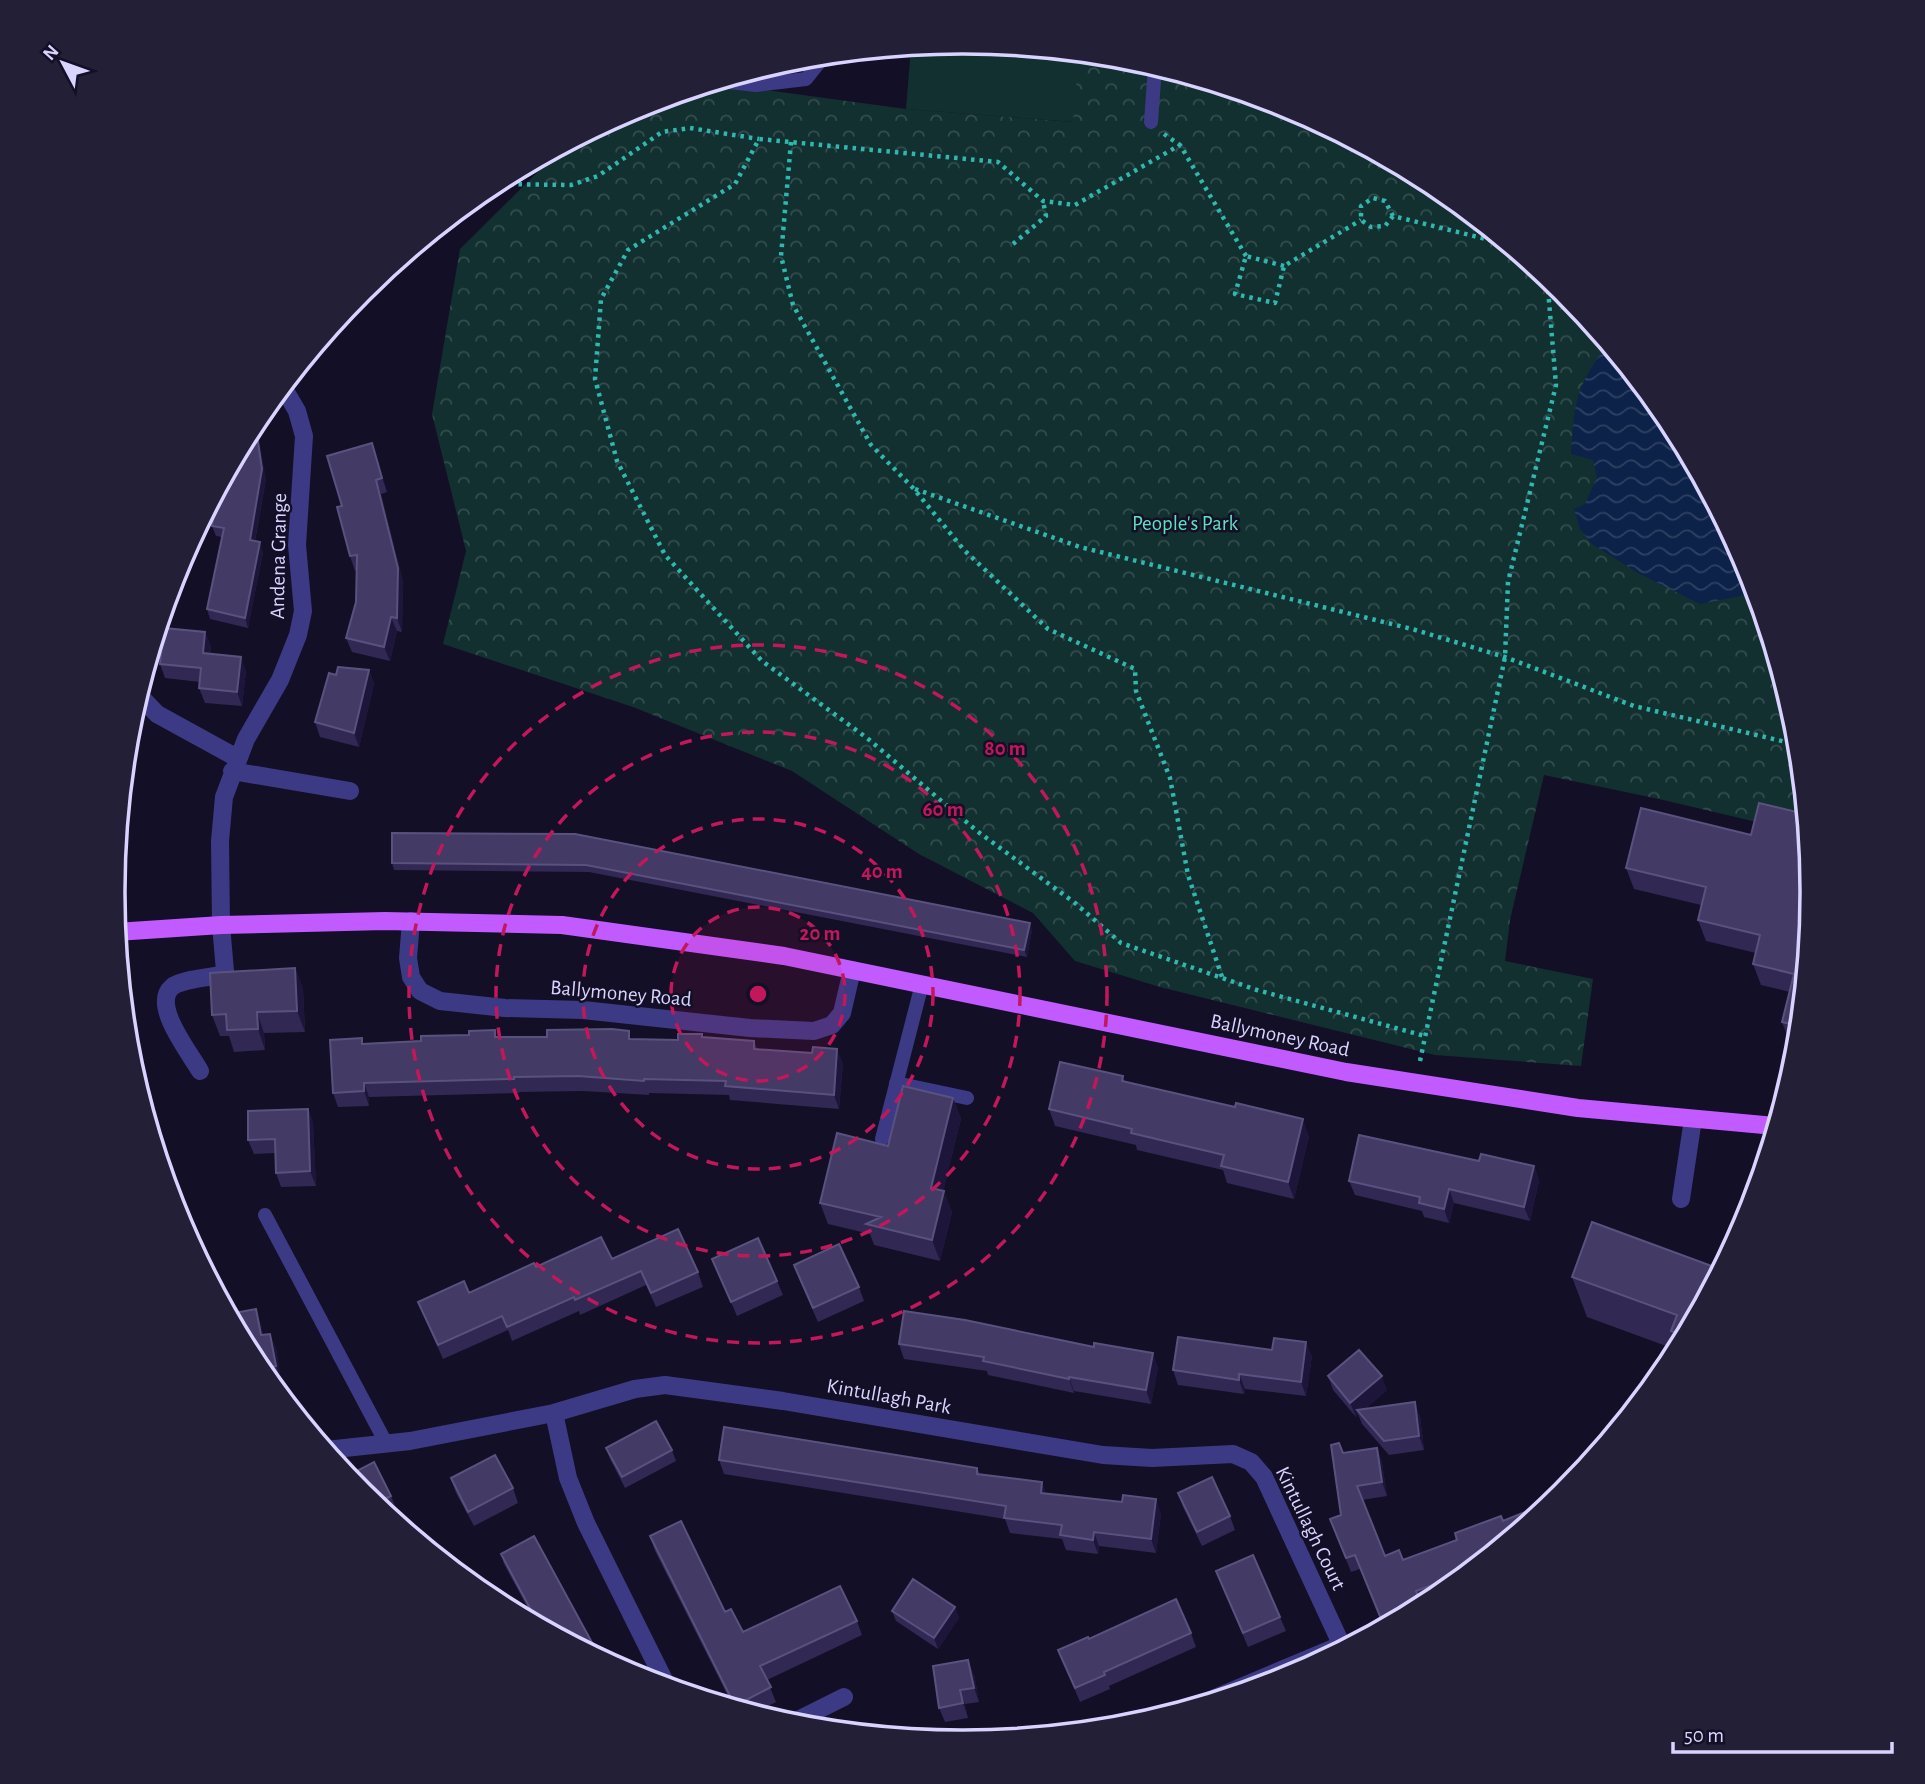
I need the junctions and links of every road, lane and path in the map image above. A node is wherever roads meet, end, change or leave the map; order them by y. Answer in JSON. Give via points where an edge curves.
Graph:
{"nodes":[{"id":1,"x":815,"y":67,"type":"edge"},
{"id":2,"x":1155,"y":77,"type":"edge"},
{"id":3,"x":744,"y":84,"type":"edge"},
{"id":4,"x":1151,"y":122,"type":"dead end"},
{"id":5,"x":759,"y":138,"type":"junction"},
{"id":6,"x":791,"y":142,"type":"junction"},
{"id":7,"x":514,"y":184,"type":"edge"},
{"id":8,"x":1043,"y":201,"type":"junction"},
{"id":9,"x":1393,"y":216,"type":"junction"},
{"id":10,"x":1361,"y":220,"type":"junction"},
{"id":11,"x":1487,"y":239,"type":"edge"},
{"id":12,"x":1013,"y":244,"type":"dead end"},
{"id":13,"x":1246,"y":256,"type":"junction"},
{"id":14,"x":1284,"y":266,"type":"junction"},
{"id":15,"x":1548,"y":294,"type":"edge"},
{"id":16,"x":288,"y":396,"type":"edge"},
{"id":17,"x":914,"y":489,"type":"junction"},
{"id":18,"x":1505,"y":657,"type":"junction"},
{"id":19,"x":147,"y":703,"type":"edge"},
{"id":20,"x":1786,"y":742,"type":"edge"},
{"id":21,"x":235,"y":764,"type":"junction"},
{"id":22,"x":350,"y":791,"type":"dead end"},
{"id":23,"x":411,"y":921,"type":"junction"},
{"id":24,"x":221,"y":925,"type":"junction"},
{"id":25,"x":126,"y":931,"type":"edge"},
{"id":26,"x":852,"y":970,"type":"junction"},
{"id":27,"x":1222,"y":978,"type":"junction"},
{"id":28,"x":922,"y":984,"type":"junction"},
{"id":29,"x":1425,"y":1036,"type":"junction"},
{"id":30,"x":200,"y":1071,"type":"dead end"},
{"id":31,"x":896,"y":1083,"type":"junction"},
{"id":32,"x":1416,"y":1083,"type":"junction"},
{"id":33,"x":967,"y":1098,"type":"dead end"},
{"id":34,"x":1698,"y":1119,"type":"junction"},
{"id":35,"x":1767,"y":1125,"type":"edge"},
{"id":36,"x":882,"y":1139,"type":"dead end"},
{"id":37,"x":1681,"y":1199,"type":"dead end"},
{"id":38,"x":265,"y":1215,"type":"dead end"},
{"id":39,"x":554,"y":1413,"type":"junction"},
{"id":40,"x":386,"y":1443,"type":"junction"},
{"id":41,"x":337,"y":1449,"type":"edge"},
{"id":42,"x":1220,"y":1453,"type":"joint"},
{"id":43,"x":1339,"y":1640,"type":"edge"},
{"id":44,"x":660,"y":1673,"type":"edge"},
{"id":45,"x":844,"y":1696,"type":"dead end"},
{"id":46,"x":807,"y":1715,"type":"edge"}],
"edges":[{"from":1,"to":3,"type":"lane","via":[[806,79]]},
{"from":2,"to":4,"type":"lane"},
{"from":5,"to":6,"type":"path"},
{"from":5,"to":7,"type":"path","via":[[690,128],[662,132],[598,176],[571,185]]},
{"from":5,"to":27,"type":"path","via":[[735,184],[628,250],[601,299],[595,379],[617,461],[665,555],[762,661],[867,738],[1121,943]]},
{"from":6,"to":8,"type":"path","via":[[998,162]]},
{"from":6,"to":17,"type":"path","via":[[781,256],[793,305],[871,445]]},
{"from":8,"to":12,"type":"path","via":[[1046,216]]},
{"from":8,"to":13,"type":"path","via":[[1075,205],[1180,145]]},
{"from":9,"to":10,"type":"path","via":[[1385,226],[1371,227]]},
{"from":9,"to":10,"type":"path","via":[[1385,201],[1373,198],[1361,206]]},
{"from":9,"to":11,"type":"path"},
{"from":10,"to":14,"type":"path"},
{"from":13,"to":14,"type":"path"},
{"from":13,"to":14,"type":"path","via":[[1235,294],[1275,303]]},
{"from":15,"to":18,"type":"path","via":[[1556,384],[1508,582]]},
{"from":16,"to":21,"type":"street","name":"Andena Grange","via":[[304,436],[298,545],[303,611],[280,680]]},
{"from":17,"to":18,"type":"path","via":[[1080,547],[1412,629]]},
{"from":17,"to":27,"type":"path","via":[[964,550],[1048,629],[1135,669],[1136,691],[1170,778],[1188,875]]},
{"from":18,"to":20,"type":"path","via":[[1634,706]]},
{"from":18,"to":29,"type":"path"},
{"from":19,"to":21,"type":"street"},
{"from":21,"to":22,"type":"street"},
{"from":21,"to":24,"type":"street","name":"Andena Grange","via":[[221,819]]},
{"from":23,"to":24,"type":"main road","name":"Ballymoney Road"},
{"from":23,"to":26,"type":"main road","name":"Ballymoney Road","via":[[562,925]]},
{"from":23,"to":26,"type":"street","name":"Ballymoney Road","via":[[411,977],[420,991],[440,1001],[814,1031],[832,1025],[842,1013]]},
{"from":24,"to":25,"type":"main road","name":"Ballymoney Road"},
{"from":24,"to":30,"type":"street","name":"Andena Grange","via":[[225,971],[175,985],[165,1003]]},
{"from":26,"to":28,"type":"main road","name":"Ballymoney Road"},
{"from":27,"to":29,"type":"path"},
{"from":28,"to":31,"type":"lane"},
{"from":28,"to":32,"type":"main road","name":"Ballymoney Road"},
{"from":29,"to":32,"type":"path"},
{"from":31,"to":33,"type":"lane"},
{"from":31,"to":36,"type":"lane"},
{"from":32,"to":34,"type":"main road","name":"Ballymoney Road","via":[[1578,1108]]},
{"from":34,"to":35,"type":"main road","name":"Ballymoney Road"},
{"from":34,"to":37,"type":"street"},
{"from":38,"to":40,"type":"lane"},
{"from":39,"to":40,"type":"street","name":"Kintullagh Park"},
{"from":39,"to":42,"type":"street","name":"Kintullagh Park","via":[[665,1385],[1103,1455],[1152,1458]]},
{"from":39,"to":44,"type":"street","via":[[568,1478],[586,1523]]},
{"from":40,"to":41,"type":"street","name":"Kintullagh Park"},
{"from":42,"to":43,"type":"street","name":"Kintullagh Court","via":[[1247,1458],[1260,1472]]},
{"from":45,"to":46,"type":"street"}]}
